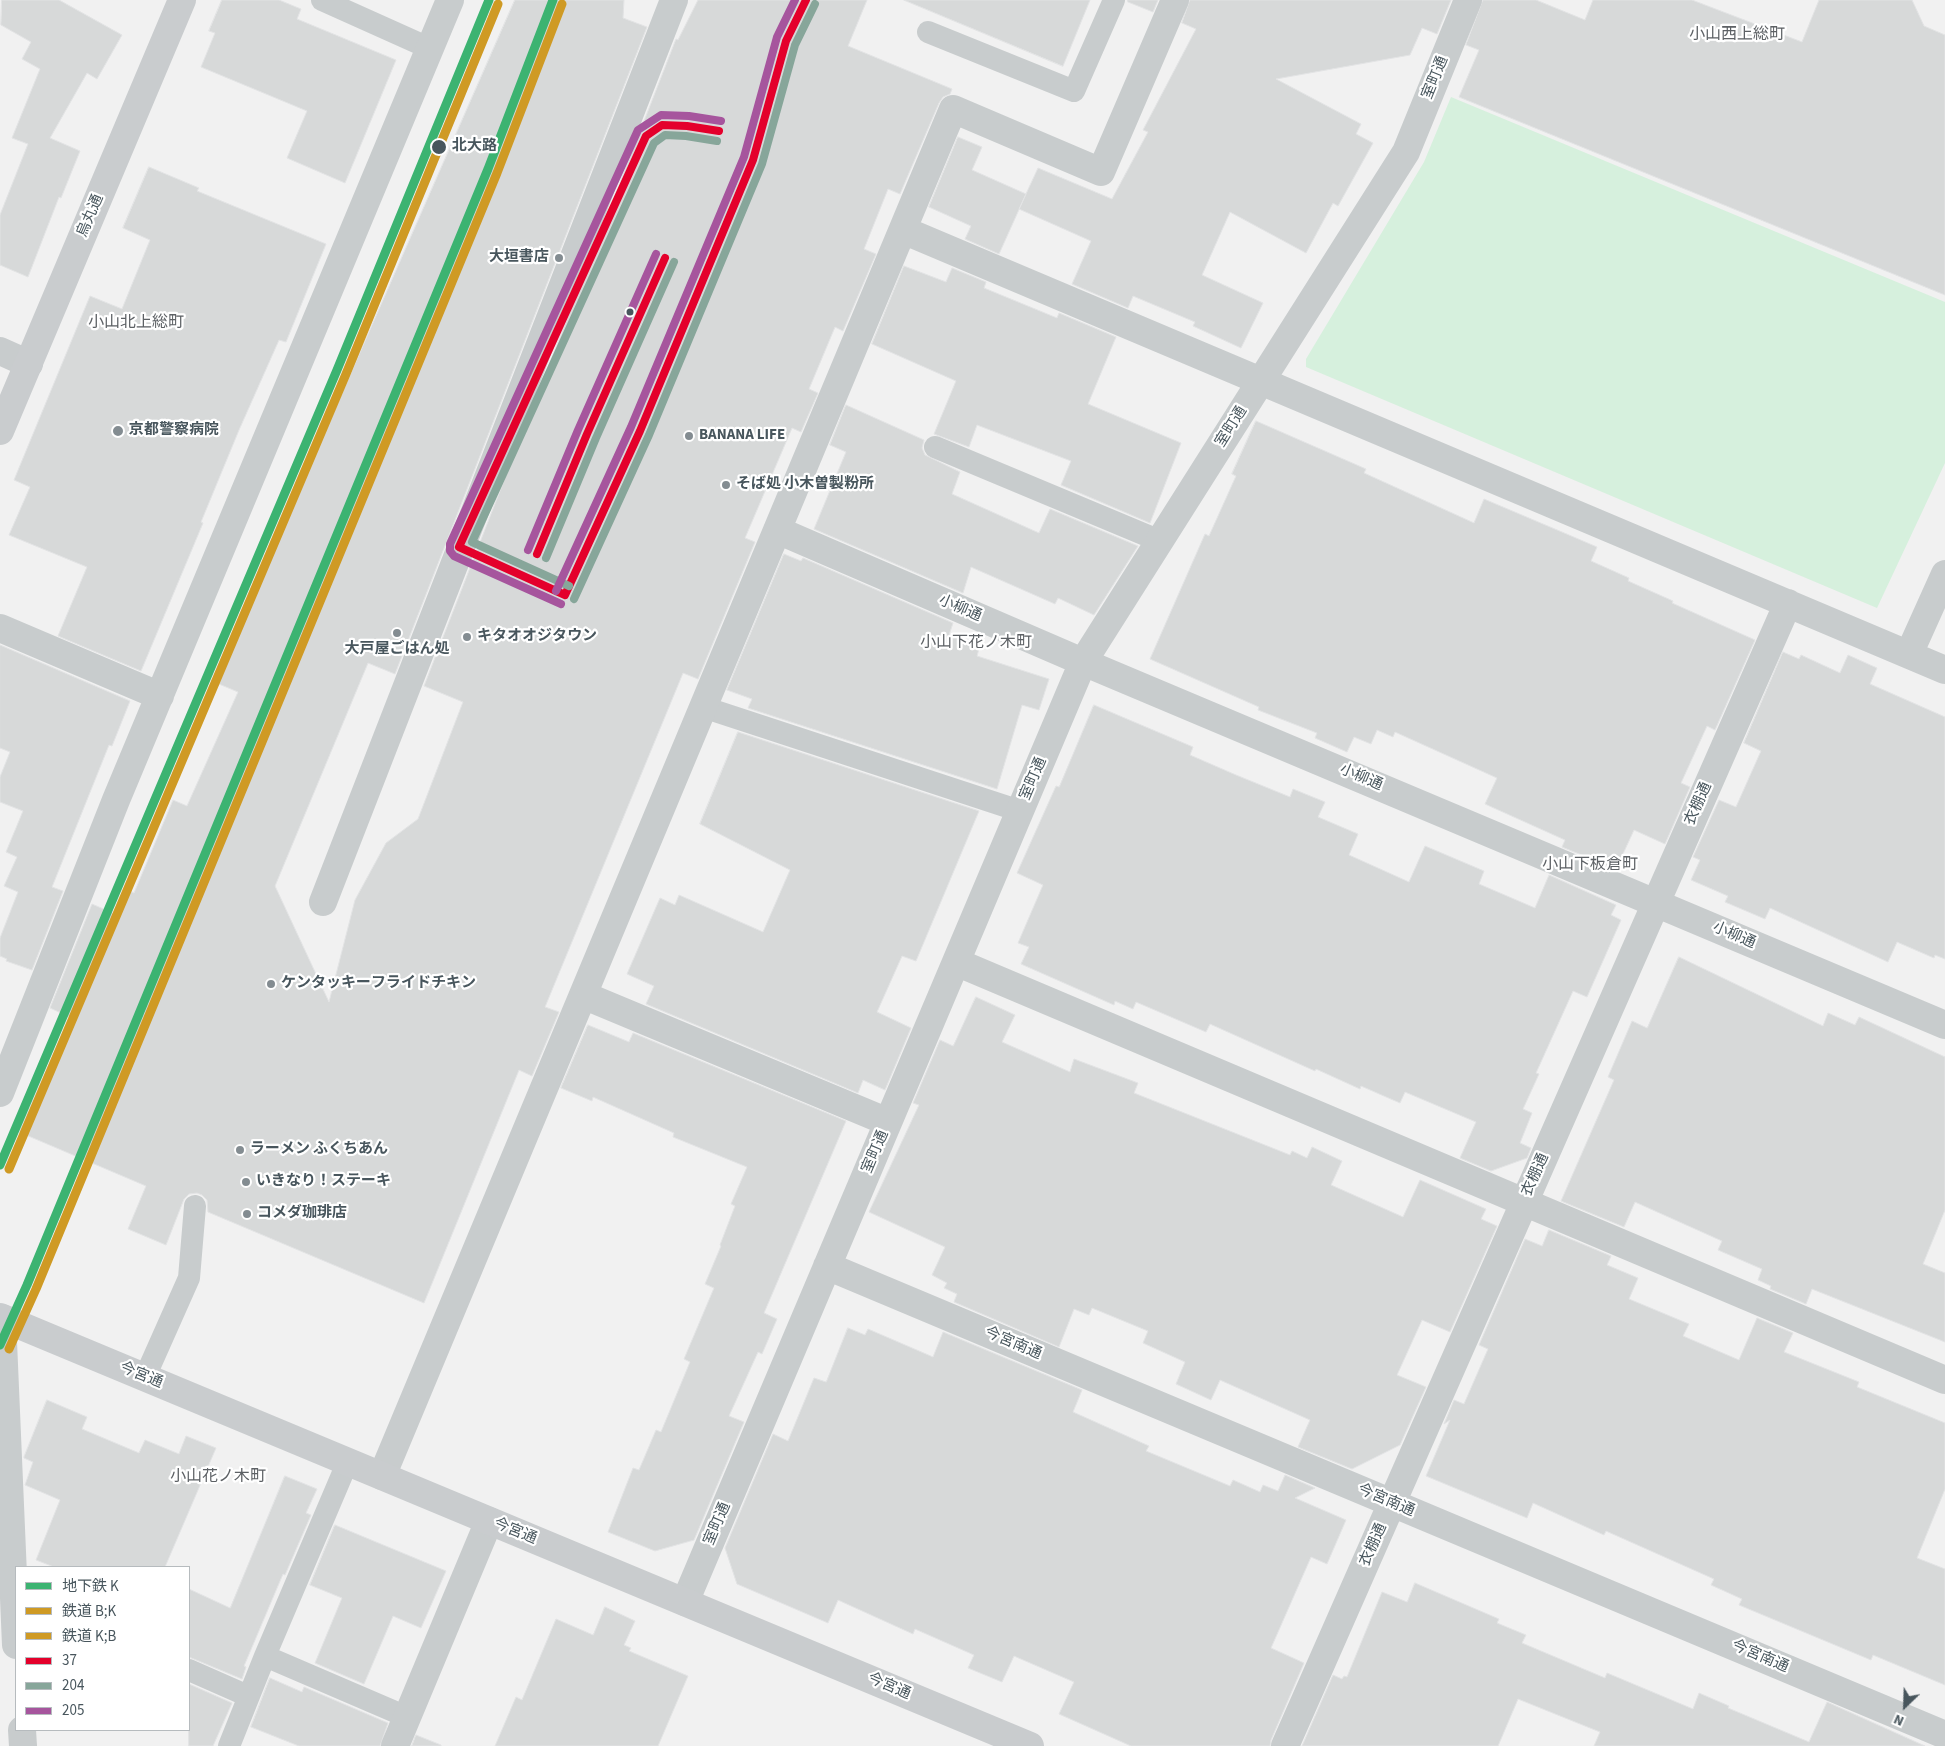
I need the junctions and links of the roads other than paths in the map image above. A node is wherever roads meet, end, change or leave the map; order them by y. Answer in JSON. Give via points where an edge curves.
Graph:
{"nodes":[{"id":1,"x":182,"y":0,"type":"edge"},
{"id":2,"x":322,"y":0,"type":"edge"},
{"id":3,"x":450,"y":0,"type":"edge"},
{"id":4,"x":674,"y":0,"type":"edge"},
{"id":5,"x":1114,"y":0,"type":"edge"},
{"id":6,"x":1175,"y":0,"type":"edge"},
{"id":7,"x":1468,"y":0,"type":"edge"},
{"id":8,"x":928,"y":32,"type":"dead end"},
{"id":9,"x":428,"y":48,"type":"junction"},
{"id":10,"x":903,"y":230,"type":"junction"},
{"id":11,"x":0,"y":351,"type":"edge"},
{"id":12,"x":29,"y":364,"type":"junction"},
{"id":13,"x":1260,"y":382,"type":"junction"},
{"id":14,"x":0,"y":431,"type":"edge"},
{"id":15,"x":935,"y":447,"type":"dead end"},
{"id":16,"x":777,"y":530,"type":"junction"},
{"id":17,"x":1160,"y":541,"type":"junction"},
{"id":18,"x":1945,"y":574,"type":"edge"},
{"id":19,"x":1788,"y":603,"type":"junction"},
{"id":20,"x":0,"y":628,"type":"edge"},
{"id":21,"x":1909,"y":654,"type":"junction"},
{"id":22,"x":1084,"y":662,"type":"junction"},
{"id":23,"x":1945,"y":670,"type":"edge"},
{"id":24,"x":160,"y":696,"type":"junction"},
{"id":25,"x":703,"y":707,"type":"junction"},
{"id":26,"x":1020,"y":811,"type":"junction"},
{"id":27,"x":323,"y":902,"type":"dead end"},
{"id":28,"x":1656,"y":903,"type":"junction"},
{"id":29,"x":956,"y":962,"type":"junction"},
{"id":30,"x":583,"y":995,"type":"junction"},
{"id":31,"x":1945,"y":1025,"type":"edge"},
{"id":32,"x":0,"y":1053,"type":"edge"},
{"id":33,"x":1,"y":1090,"type":"edge"},
{"id":34,"x":888,"y":1122,"type":"junction"},
{"id":35,"x":1524,"y":1202,"type":"junction"},
{"id":36,"x":195,"y":1206,"type":"dead end"},
{"id":37,"x":827,"y":1266,"type":"junction"},
{"id":38,"x":1,"y":1318,"type":"edge"},
{"id":39,"x":145,"y":1377,"type":"junction"},
{"id":40,"x":1945,"y":1380,"type":"edge"},
{"id":41,"x":348,"y":1461,"type":"junction"},
{"id":42,"x":382,"y":1476,"type":"junction"},
{"id":43,"x":1392,"y":1503,"type":"junction"},
{"id":44,"x":489,"y":1521,"type":"junction"},
{"id":45,"x":15,"y":1595,"type":"edge"},
{"id":46,"x":685,"y":1602,"type":"junction"},
{"id":47,"x":264,"y":1656,"type":"junction"},
{"id":48,"x":190,"y":1670,"type":"edge"},
{"id":49,"x":248,"y":1696,"type":"junction"},
{"id":50,"x":407,"y":1717,"type":"junction"},
{"id":51,"x":22,"y":1731,"type":"edge"},
{"id":52,"x":1945,"y":1735,"type":"edge"},
{"id":53,"x":23,"y":1746,"type":"edge"},
{"id":54,"x":229,"y":1746,"type":"edge"},
{"id":55,"x":395,"y":1746,"type":"edge"},
{"id":56,"x":1030,"y":1746,"type":"edge"},
{"id":57,"x":1285,"y":1746,"type":"edge"}],
"edges":[{"from":1,"to":12,"type":"street","name":"烏丸通"},
{"from":2,"to":9,"type":"lane"},
{"from":3,"to":9,"type":"street"},
{"from":4,"to":27,"type":"street"},
{"from":5,"to":8,"type":"lane","via":[[1074,91]]},
{"from":6,"to":10,"type":"street","via":[[1101,172],[953,109]]},
{"from":7,"to":13,"type":"street","name":"室町通","via":[[1406,152]]},
{"from":9,"to":24,"type":"street"},
{"from":10,"to":13,"type":"street"},
{"from":10,"to":16,"type":"street"},
{"from":11,"to":12,"type":"street"},
{"from":12,"to":14,"type":"street","name":"烏丸通"},
{"from":13,"to":17,"type":"street","name":"室町通"},
{"from":13,"to":19,"type":"street"},
{"from":15,"to":17,"type":"lane"},
{"from":16,"to":22,"type":"street","name":"小柳通"},
{"from":16,"to":25,"type":"street"},
{"from":17,"to":22,"type":"street","name":"室町通"},
{"from":18,"to":21,"type":"street"},
{"from":19,"to":21,"type":"street"},
{"from":19,"to":28,"type":"street","name":"衣棚通"},
{"from":20,"to":24,"type":"street"},
{"from":21,"to":23,"type":"street"},
{"from":22,"to":26,"type":"street","name":"室町通"},
{"from":22,"to":28,"type":"street","name":"小柳通"},
{"from":24,"to":33,"type":"street"},
{"from":25,"to":26,"type":"lane"},
{"from":25,"to":30,"type":"street"},
{"from":26,"to":29,"type":"street","name":"室町通"},
{"from":28,"to":31,"type":"street","name":"小柳通"},
{"from":28,"to":35,"type":"street","name":"衣棚通"},
{"from":29,"to":34,"type":"street","name":"室町通"},
{"from":29,"to":35,"type":"street"},
{"from":30,"to":34,"type":"street"},
{"from":30,"to":42,"type":"street"},
{"from":32,"to":33,"type":"street"},
{"from":34,"to":37,"type":"street","name":"室町通"},
{"from":35,"to":40,"type":"street"},
{"from":35,"to":43,"type":"street","name":"衣棚通"},
{"from":36,"to":39,"type":"lane","via":[[189,1278]]},
{"from":37,"to":43,"type":"street","name":"今宮南通"},
{"from":37,"to":46,"type":"street","name":"室町通"},
{"from":38,"to":39,"type":"street","name":"今宮通"},
{"from":38,"to":45,"type":"street"},
{"from":39,"to":41,"type":"street","name":"今宮通"},
{"from":41,"to":42,"type":"street","name":"今宮通"},
{"from":41,"to":47,"type":"lane"},
{"from":42,"to":44,"type":"street","name":"今宮通"},
{"from":43,"to":52,"type":"street","name":"今宮南通"},
{"from":43,"to":57,"type":"street","name":"衣棚通"},
{"from":44,"to":46,"type":"street","name":"今宮通"},
{"from":44,"to":50,"type":"street"},
{"from":46,"to":56,"type":"street","name":"今宮通"},
{"from":47,"to":49,"type":"lane"},
{"from":47,"to":50,"type":"lane"},
{"from":48,"to":49,"type":"lane"},
{"from":49,"to":54,"type":"lane"},
{"from":50,"to":55,"type":"street"},
{"from":51,"to":53,"type":"street"}]}
